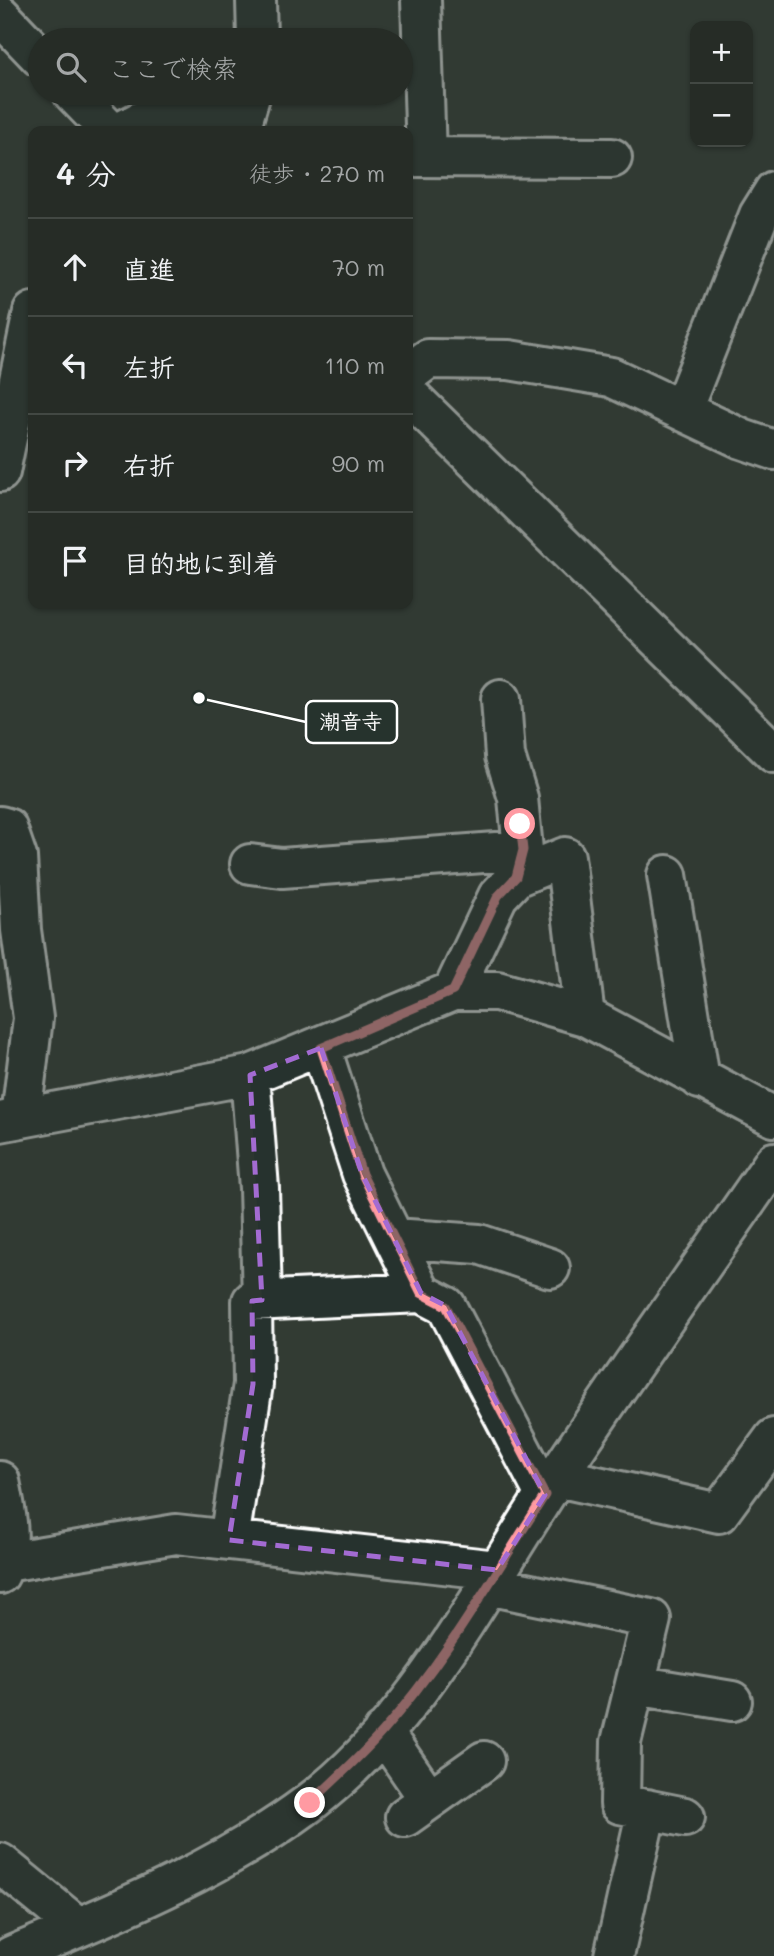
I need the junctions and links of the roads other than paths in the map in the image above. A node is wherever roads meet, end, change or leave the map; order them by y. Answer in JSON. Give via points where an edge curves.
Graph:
{"nodes":[{"id":1,"x":256,"y":0,"type":"edge"},
{"id":2,"x":421,"y":0,"type":"edge"},
{"id":3,"x":0,"y":15,"type":"edge"},
{"id":4,"x":257,"y":28,"type":"edge"},
{"id":5,"x":28,"y":44,"type":"edge"},
{"id":6,"x":85,"y":105,"type":"edge"},
{"id":7,"x":247,"y":105,"type":"edge"},
{"id":8,"x":105,"y":126,"type":"edge"},
{"id":9,"x":132,"y":126,"type":"edge"},
{"id":10,"x":417,"y":158,"type":"edge"},
{"id":11,"x":612,"y":158,"type":"dead end"},
{"id":12,"x":774,"y":191,"type":"edge"},
{"id":13,"x":28,"y":336,"type":"edge"},
{"id":14,"x":413,"y":370,"type":"edge"},
{"id":15,"x":413,"y":399,"type":"edge"},
{"id":16,"x":682,"y":411,"type":"junction"},
{"id":17,"x":774,"y":450,"type":"edge"},
{"id":18,"x":0,"y":472,"type":"edge"},
{"id":19,"x":501,"y":699,"type":"dead end"},
{"id":20,"x":774,"y":753,"type":"edge"},
{"id":21,"x":0,"y":826,"type":"edge"},
{"id":22,"x":519,"y":863,"type":"junction"},
{"id":23,"x":250,"y":864,"type":"dead end"},
{"id":24,"x":667,"y":875,"type":"dead end"},
{"id":25,"x":10,"y":929,"type":"edge"},
{"id":26,"x":453,"y":991,"type":"junction"},
{"id":27,"x":585,"y":1016,"type":"junction"},
{"id":28,"x":321,"y":1048,"type":"junction"},
{"id":29,"x":250,"y":1075,"type":"junction"},
{"id":30,"x":700,"y":1079,"type":"junction"},
{"id":31,"x":774,"y":1117,"type":"edge"},
{"id":32,"x":11,"y":1119,"type":"edge"},
{"id":33,"x":774,"y":1162,"type":"edge"},
{"id":34,"x":394,"y":1238,"type":"junction"},
{"id":35,"x":550,"y":1268,"type":"dead end"},
{"id":36,"x":421,"y":1293,"type":"junction"},
{"id":37,"x":262,"y":1300,"type":"junction"},
{"id":38,"x":774,"y":1438,"type":"edge"},
{"id":39,"x":0,"y":1481,"type":"edge"},
{"id":40,"x":551,"y":1486,"type":"junction"},
{"id":41,"x":229,"y":1540,"type":"junction"},
{"id":42,"x":3,"y":1568,"type":"edge"},
{"id":43,"x":492,"y":1577,"type":"junction"},
{"id":44,"x":635,"y":1685,"type":"junction"},
{"id":45,"x":732,"y":1701,"type":"dead end"},
{"id":46,"x":383,"y":1732,"type":"junction"},
{"id":47,"x":484,"y":1761,"type":"dead end"},
{"id":48,"x":647,"y":1809,"type":"junction"},
{"id":49,"x":685,"y":1816,"type":"dead end"},
{"id":50,"x":0,"y":1863,"type":"edge"},
{"id":51,"x":78,"y":1927,"type":"junction"},
{"id":52,"x":10,"y":1956,"type":"edge"},
{"id":53,"x":614,"y":1956,"type":"edge"}],
"edges":[{"from":1,"to":4,"type":"street"},
{"from":2,"to":10,"type":"street"},
{"from":3,"to":5,"type":"street"},
{"from":6,"to":8,"type":"street"},
{"from":7,"to":9,"type":"street","via":[[243,120],[141,121]]},
{"from":10,"to":11,"type":"street"},
{"from":12,"to":16,"type":"street","via":[[759,215]]},
{"from":13,"to":18,"type":"street"},
{"from":14,"to":16,"type":"street","via":[[428,359],[509,359],[611,377]]},
{"from":15,"to":20,"type":"street"},
{"from":16,"to":17,"type":"street"},
{"from":19,"to":22,"type":"street","via":[[505,756],[517,798]]},
{"from":21,"to":25,"type":"street","via":[[7,828],[17,857]]},
{"from":22,"to":23,"type":"street","via":[[282,868]]},
{"from":22,"to":26,"type":"street","via":[[498,896]]},
{"from":22,"to":27,"type":"street","via":[[565,857]]},
{"from":24,"to":30,"type":"street"},
{"from":25,"to":32,"type":"street","via":[[33,1018]]},
{"from":26,"to":27,"type":"street","via":[[497,991]]},
{"from":26,"to":28,"type":"street"},
{"from":27,"to":30,"type":"street"},
{"from":28,"to":29,"type":"street"},
{"from":28,"to":34,"type":"street","via":[[362,1174]]},
{"from":29,"to":32,"type":"street"},
{"from":29,"to":37,"type":"street"},
{"from":30,"to":31,"type":"street"},
{"from":33,"to":40,"type":"street"},
{"from":34,"to":35,"type":"street","via":[[479,1244]]},
{"from":34,"to":36,"type":"street"},
{"from":36,"to":37,"type":"street"},
{"from":36,"to":40,"type":"street","via":[[446,1306]]},
{"from":37,"to":41,"type":"street","via":[[252,1301],[253,1384]]},
{"from":38,"to":40,"type":"street","via":[[719,1513]]},
{"from":39,"to":42,"type":"street","via":[[10,1532]]},
{"from":40,"to":43,"type":"street"},
{"from":41,"to":42,"type":"street","via":[[176,1534]]},
{"from":41,"to":43,"type":"street"},
{"from":43,"to":44,"type":"street","via":[[651,1619]]},
{"from":43,"to":46,"type":"street","via":[[461,1629]]},
{"from":44,"to":45,"type":"street"},
{"from":44,"to":48,"type":"street","via":[[621,1742],[620,1804]]},
{"from":46,"to":47,"type":"street","via":[[417,1808]]},
{"from":46,"to":51,"type":"street","via":[[310,1803],[263,1834],[144,1900]]},
{"from":48,"to":49,"type":"street"},
{"from":48,"to":53,"type":"street"},
{"from":50,"to":51,"type":"street"},
{"from":51,"to":52,"type":"street"}]}
